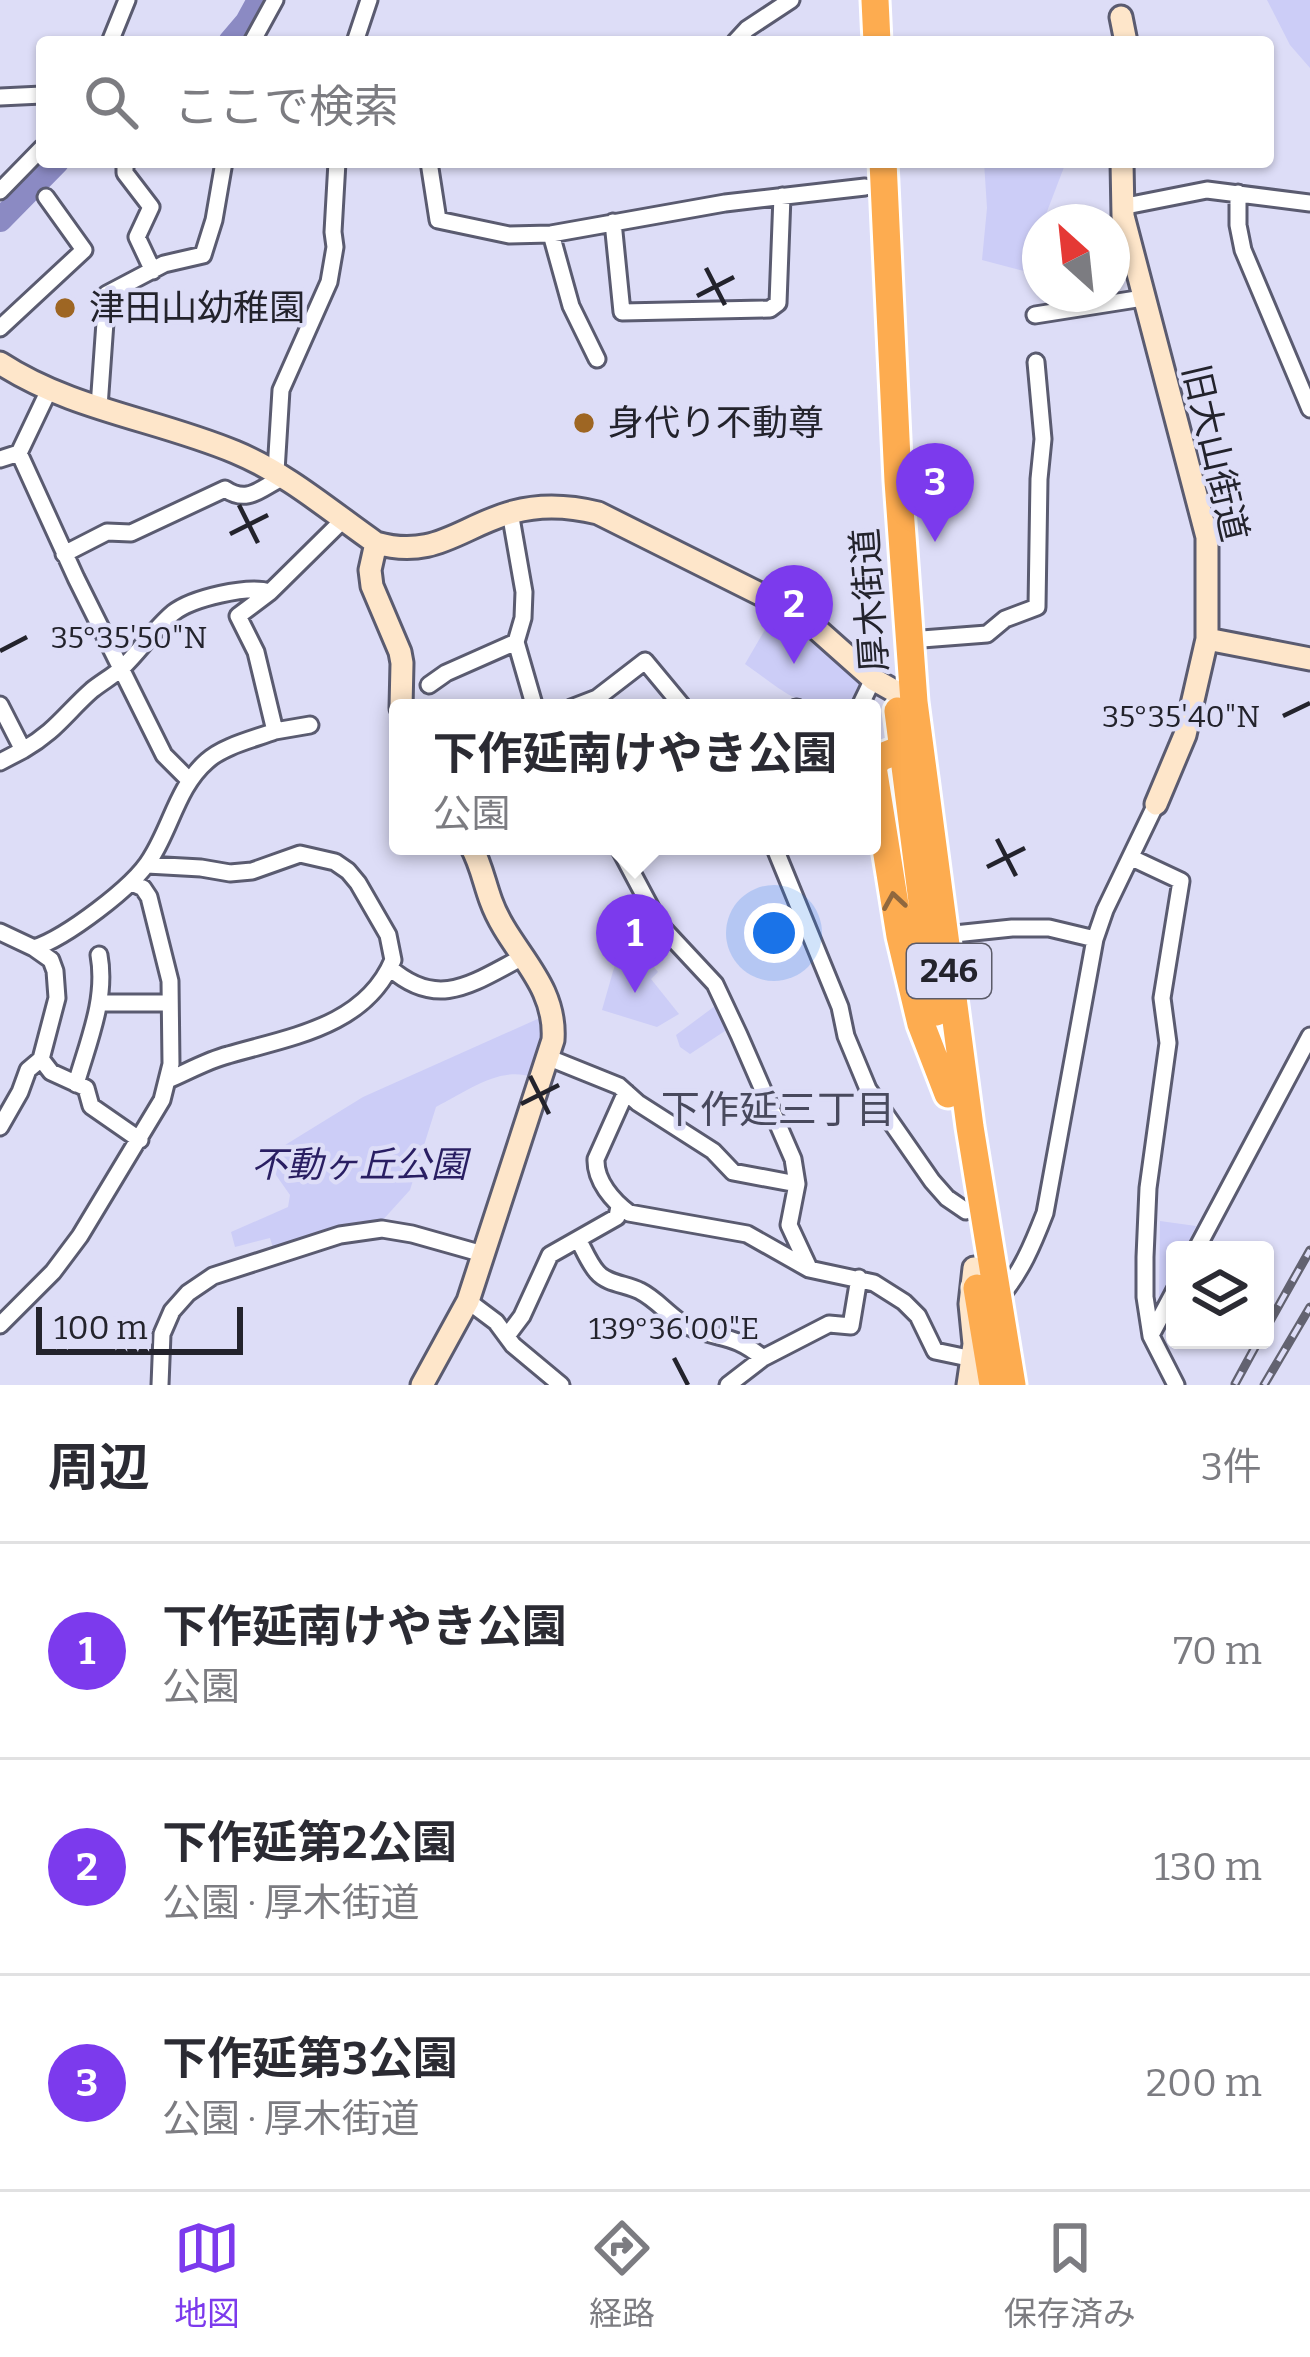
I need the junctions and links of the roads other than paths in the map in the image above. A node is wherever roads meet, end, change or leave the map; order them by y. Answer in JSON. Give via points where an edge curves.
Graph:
{"nodes":[{"id":1,"x":127,"y":0,"type":"edge"},
{"id":2,"x":275,"y":0,"type":"edge"},
{"id":3,"x":369,"y":0,"type":"edge"},
{"id":4,"x":791,"y":0,"type":"edge"},
{"id":5,"x":858,"y":0,"type":"edge"},
{"id":6,"x":874,"y":0,"type":"edge"},
{"id":7,"x":112,"y":36,"type":"edge"},
{"id":8,"x":255,"y":36,"type":"edge"},
{"id":9,"x":358,"y":36,"type":"edge"},
{"id":10,"x":741,"y":36,"type":"edge"},
{"id":11,"x":860,"y":36,"type":"edge"},
{"id":12,"x":877,"y":36,"type":"edge"},
{"id":13,"x":36,"y":95,"type":"edge"},
{"id":14,"x":0,"y":97,"type":"edge"},
{"id":15,"x":36,"y":154,"type":"edge"},
{"id":16,"x":125,"y":168,"type":"edge"},
{"id":17,"x":223,"y":168,"type":"edge"},
{"id":18,"x":337,"y":168,"type":"edge"},
{"id":19,"x":431,"y":168,"type":"edge"},
{"id":20,"x":883,"y":168,"type":"edge"},
{"id":21,"x":1122,"y":168,"type":"edge"},
{"id":22,"x":865,"y":175,"type":"edge"},
{"id":23,"x":0,"y":191,"type":"edge"},
{"id":24,"x":1238,"y":193,"type":"junction"},
{"id":25,"x":782,"y":196,"type":"junction"},
{"id":26,"x":46,"y":197,"type":"dead end"},
{"id":27,"x":1310,"y":203,"type":"edge"},
{"id":28,"x":1121,"y":204,"type":"edge"},
{"id":29,"x":1130,"y":205,"type":"edge"},
{"id":30,"x":613,"y":222,"type":"junction"},
{"id":31,"x":551,"y":234,"type":"junction"},
{"id":32,"x":1130,"y":244,"type":"edge"},
{"id":33,"x":153,"y":271,"type":"junction"},
{"id":34,"x":1143,"y":298,"type":"junction"},
{"id":35,"x":1035,"y":315,"type":"dead end"},
{"id":36,"x":0,"y":328,"type":"edge"},
{"id":37,"x":597,"y":358,"type":"dead end"},
{"id":38,"x":1036,"y":362,"type":"dead end"},
{"id":39,"x":0,"y":363,"type":"edge"},
{"id":40,"x":50,"y":391,"type":"junction"},
{"id":41,"x":100,"y":407,"type":"junction"},
{"id":42,"x":1310,"y":409,"type":"edge"},
{"id":43,"x":19,"y":453,"type":"junction"},
{"id":44,"x":0,"y":459,"type":"edge"},
{"id":45,"x":280,"y":474,"type":"junction"},
{"id":46,"x":510,"y":512,"type":"junction"},
{"id":47,"x":343,"y":520,"type":"junction"},
{"id":48,"x":376,"y":543,"type":"junction"},
{"id":49,"x":64,"y":554,"type":"junction"},
{"id":50,"x":270,"y":592,"type":"junction"},
{"id":51,"x":1207,"y":639,"type":"junction"},
{"id":52,"x":909,"y":640,"type":"junction"},
{"id":53,"x":516,"y":642,"type":"junction"},
{"id":54,"x":1310,"y":659,"type":"edge"},
{"id":55,"x":120,"y":669,"type":"junction"},
{"id":56,"x":429,"y":685,"type":"dead end"},
{"id":57,"x":894,"y":692,"type":"junction"},
{"id":58,"x":400,"y":699,"type":"edge"},
{"id":59,"x":532,"y":699,"type":"edge"},
{"id":60,"x":594,"y":699,"type":"edge"},
{"id":61,"x":677,"y":699,"type":"edge"},
{"id":62,"x":879,"y":699,"type":"edge"},
{"id":63,"x":0,"y":705,"type":"edge"},
{"id":64,"x":310,"y":725,"type":"dead end"},
{"id":65,"x":275,"y":731,"type":"junction"},
{"id":66,"x":22,"y":750,"type":"junction"},
{"id":67,"x":881,"y":758,"type":"edge"},
{"id":68,"x":0,"y":761,"type":"edge"},
{"id":69,"x":189,"y":780,"type":"junction"},
{"id":70,"x":1156,"y":804,"type":"joint"},
{"id":71,"x":881,"y":818,"type":"edge"},
{"id":72,"x":476,"y":855,"type":"edge"},
{"id":73,"x":623,"y":855,"type":"edge"},
{"id":74,"x":778,"y":855,"type":"edge"},
{"id":75,"x":1132,"y":858,"type":"junction"},
{"id":76,"x":147,"y":865,"type":"junction"},
{"id":77,"x":132,"y":883,"type":"junction"},
{"id":78,"x":0,"y":932,"type":"edge"},
{"id":79,"x":945,"y":935,"type":"junction"},
{"id":80,"x":1095,"y":939,"type":"junction"},
{"id":81,"x":34,"y":948,"type":"junction"},
{"id":82,"x":99,"y":956,"type":"dead end"},
{"id":83,"x":523,"y":957,"type":"junction"},
{"id":84,"x":390,"y":968,"type":"junction"},
{"id":85,"x":170,"y":1003,"type":"junction"},
{"id":86,"x":99,"y":1004,"type":"junction"},
{"id":87,"x":1310,"y":1036,"type":"edge"},
{"id":88,"x":547,"y":1058,"type":"junction"},
{"id":89,"x":41,"y":1059,"type":"junction"},
{"id":90,"x":168,"y":1080,"type":"junction"},
{"id":91,"x":76,"y":1084,"type":"junction"},
{"id":92,"x":626,"y":1092,"type":"junction"},
{"id":93,"x":0,"y":1127,"type":"edge"},
{"id":94,"x":140,"y":1140,"type":"junction"},
{"id":95,"x":797,"y":1184,"type":"junction"},
{"id":96,"x":620,"y":1206,"type":"junction"},
{"id":97,"x":966,"y":1211,"type":"junction"},
{"id":98,"x":578,"y":1239,"type":"junction"},
{"id":99,"x":1201,"y":1241,"type":"edge"},
{"id":100,"x":483,"y":1254,"type":"junction"},
{"id":101,"x":809,"y":1268,"type":"junction"},
{"id":102,"x":974,"y":1268,"type":"junction"},
{"id":103,"x":860,"y":1278,"type":"junction"},
{"id":104,"x":997,"y":1300,"type":"junction"},
{"id":105,"x":468,"y":1301,"type":"junction"},
{"id":106,"x":1166,"y":1307,"type":"edge"},
{"id":107,"x":0,"y":1324,"type":"edge"},
{"id":108,"x":507,"y":1336,"type":"junction"},
{"id":109,"x":1151,"y":1336,"type":"junction"},
{"id":110,"x":763,"y":1358,"type":"junction"},
{"id":111,"x":973,"y":1359,"type":"junction"},
{"id":112,"x":160,"y":1385,"type":"edge"},
{"id":113,"x":422,"y":1385,"type":"edge"},
{"id":114,"x":561,"y":1385,"type":"edge"},
{"id":115,"x":728,"y":1385,"type":"edge"},
{"id":116,"x":968,"y":1385,"type":"edge"},
{"id":117,"x":993,"y":1385,"type":"edge"},
{"id":118,"x":1012,"y":1385,"type":"edge"},
{"id":119,"x":1176,"y":1385,"type":"edge"}],
"edges":[{"from":1,"to":7,"type":"street"},
{"from":2,"to":8,"type":"street"},
{"from":3,"to":9,"type":"street"},
{"from":4,"to":10,"type":"street"},
{"from":5,"to":11,"type":"highway"},
{"from":6,"to":12,"type":"highway"},
{"from":13,"to":14,"type":"street"},
{"from":15,"to":23,"type":"street"},
{"from":16,"to":33,"type":"street","via":[[152,207],[137,237]]},
{"from":17,"to":33,"type":"street","via":[[202,255]]},
{"from":18,"to":45,"type":"street","via":[[328,282],[281,390]]},
{"from":19,"to":31,"type":"street","via":[[438,220],[509,235]]},
{"from":20,"to":52,"type":"highway","name":"厚木街道","number":"246"},
{"from":21,"to":28,"type":"street","name":"旧大山街道"},
{"from":22,"to":25,"type":"street"},
{"from":22,"to":57,"type":"highway","name":"厚木街道","number":"246"},
{"from":24,"to":27,"type":"street"},
{"from":24,"to":29,"type":"street","via":[[1207,190]]},
{"from":24,"to":42,"type":"street","via":[[1244,250]]},
{"from":25,"to":30,"type":"street"},
{"from":25,"to":30,"type":"street","via":[[778,303],[770,309],[622,312]]},
{"from":26,"to":36,"type":"street","via":[[84,250]]},
{"from":30,"to":31,"type":"street"},
{"from":31,"to":37,"type":"street","via":[[571,306]]},
{"from":32,"to":34,"type":"street","name":"旧大山街道"},
{"from":33,"to":41,"type":"street","via":[[107,294]]},
{"from":34,"to":35,"type":"street"},
{"from":34,"to":51,"type":"street","name":"旧大山街道","via":[[1208,537]]},
{"from":38,"to":52,"type":"street","via":[[1043,439],[1037,608],[988,634]]},
{"from":39,"to":40,"type":"street"},
{"from":40,"to":41,"type":"street"},
{"from":40,"to":43,"type":"street"},
{"from":41,"to":45,"type":"street"},
{"from":43,"to":44,"type":"street"},
{"from":43,"to":49,"type":"street"},
{"from":45,"to":47,"type":"street"},
{"from":45,"to":49,"type":"street","via":[[245,497],[224,489]]},
{"from":46,"to":48,"type":"street","via":[[440,544]]},
{"from":46,"to":53,"type":"street","via":[[524,592]]},
{"from":46,"to":57,"type":"street","via":[[573,507],[617,520],[810,623]]},
{"from":47,"to":48,"type":"street"},
{"from":47,"to":50,"type":"street"},
{"from":48,"to":58,"type":"street","via":[[372,586],[400,652]]},
{"from":49,"to":55,"type":"street"},
{"from":50,"to":55,"type":"street","via":[[231,593],[174,612]]},
{"from":50,"to":65,"type":"street","via":[[238,616],[256,652]]},
{"from":51,"to":54,"type":"street"},
{"from":51,"to":70,"type":"street","name":"旧大山街道","via":[[1185,735]]},
{"from":52,"to":57,"type":"highway","name":"厚木街道","number":"246"},
{"from":53,"to":56,"type":"street"},
{"from":53,"to":59,"type":"street"},
{"from":55,"to":66,"type":"street"},
{"from":55,"to":69,"type":"street","via":[[164,755]]},
{"from":57,"to":62,"type":"street"},
{"from":67,"to":57,"type":"highway","name":"厚木街道","number":"246","one_way":true,"via":[[901,749]]},
{"from":57,"to":79,"type":"highway","name":"厚木街道","number":"246"},
{"from":60,"to":61,"type":"street","via":[[645,661]]},
{"from":63,"to":66,"type":"street"},
{"from":64,"to":65,"type":"street"},
{"from":65,"to":69,"type":"street","via":[[209,758]]},
{"from":66,"to":68,"type":"street"},
{"from":69,"to":76,"type":"street"},
{"from":70,"to":75,"type":"street","name":"旧大山街道"},
{"from":97,"to":71,"type":"highway","name":"厚木街道","number":"246","one_way":true,"via":[[948,1094],[899,936]]},
{"from":72,"to":83,"type":"street","via":[[491,903]]},
{"from":73,"to":95,"type":"street","via":[[660,925],[715,984],[794,1159]]},
{"from":74,"to":97,"type":"street","via":[[868,1089],[932,1181]]},
{"from":75,"to":80,"type":"street","name":"旧大山街道"},
{"from":75,"to":109,"type":"street","via":[[1181,880],[1162,998],[1168,1042],[1148,1188]]},
{"from":76,"to":77,"type":"street"},
{"from":76,"to":84,"type":"street","via":[[230,873],[300,854],[335,862],[358,883],[388,935]]},
{"from":77,"to":81,"type":"street"},
{"from":77,"to":85,"type":"street","via":[[153,910]]},
{"from":78,"to":81,"type":"street"},
{"from":79,"to":80,"type":"street","via":[[1049,928]]},
{"from":79,"to":104,"type":"highway","name":"厚木街道","number":"246"},
{"from":80,"to":104,"type":"street","name":"旧大山街道","via":[[1045,1213]]},
{"from":81,"to":89,"type":"street","via":[[56,971]]},
{"from":82,"to":86,"type":"street"},
{"from":83,"to":84,"type":"street","via":[[455,989],[414,986]]},
{"from":83,"to":88,"type":"street","via":[[552,1007]]},
{"from":84,"to":90,"type":"street","via":[[343,1016]]},
{"from":85,"to":86,"type":"street"},
{"from":85,"to":90,"type":"street"},
{"from":86,"to":91,"type":"street"},
{"from":87,"to":99,"type":"street"},
{"from":88,"to":92,"type":"street"},
{"from":88,"to":100,"type":"street"},
{"from":89,"to":91,"type":"street"},
{"from":89,"to":93,"type":"street"},
{"from":90,"to":94,"type":"street"},
{"from":91,"to":94,"type":"street","via":[[92,1106]]},
{"from":92,"to":95,"type":"street","via":[[733,1172]]},
{"from":92,"to":96,"type":"street","via":[[596,1160]]},
{"from":94,"to":107,"type":"street","via":[[53,1272]]},
{"from":95,"to":101,"type":"street","via":[[789,1225]]},
{"from":96,"to":98,"type":"street","via":[[617,1217]]},
{"from":96,"to":101,"type":"street","via":[[747,1234]]},
{"from":97,"to":102,"type":"highway","number":"246"},
{"from":98,"to":108,"type":"street","via":[[550,1255]]},
{"from":98,"to":110,"type":"street","via":[[607,1280]]},
{"from":100,"to":105,"type":"street"},
{"from":100,"to":112,"type":"street","via":[[382,1228],[214,1276],[172,1311],[162,1334]]},
{"from":101,"to":103,"type":"street"},
{"from":102,"to":111,"type":"street"},
{"from":102,"to":117,"type":"highway","number":"246"},
{"from":103,"to":110,"type":"street","via":[[851,1326],[829,1324]]},
{"from":103,"to":111,"type":"street","via":[[904,1302],[935,1351]]},
{"from":104,"to":118,"type":"highway","name":"厚木街道","number":"246"},
{"from":105,"to":108,"type":"street"},
{"from":105,"to":113,"type":"street"},
{"from":106,"to":109,"type":"street"},
{"from":108,"to":114,"type":"street"},
{"from":109,"to":119,"type":"street"},
{"from":110,"to":115,"type":"street"},
{"from":111,"to":116,"type":"street"}]}
